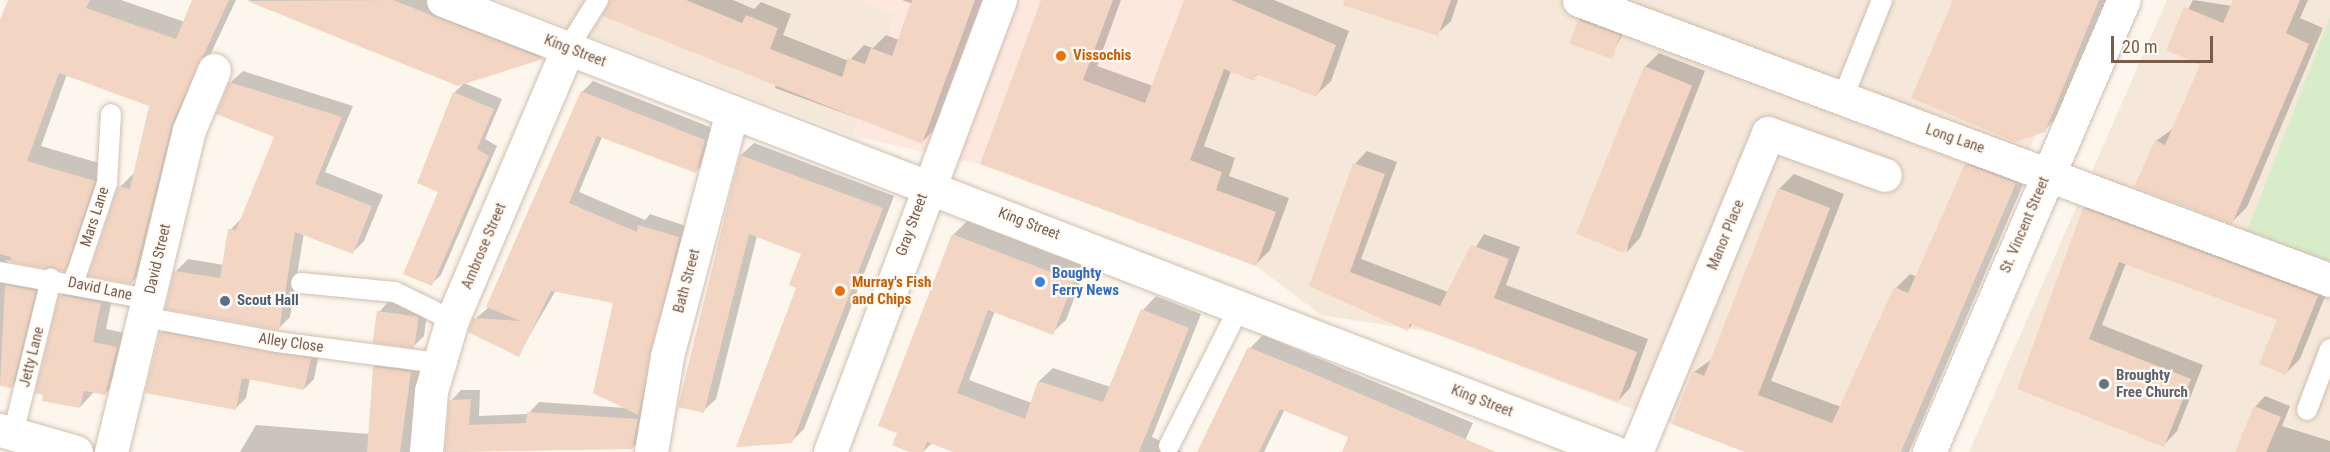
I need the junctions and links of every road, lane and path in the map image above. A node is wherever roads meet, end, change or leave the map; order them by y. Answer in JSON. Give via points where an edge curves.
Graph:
{"nodes":[{"id":1,"x":443,"y":0,"type":"edge"},
{"id":2,"x":598,"y":0,"type":"edge"},
{"id":3,"x":1000,"y":0,"type":"edge"},
{"id":4,"x":1579,"y":0,"type":"edge"},
{"id":5,"x":1882,"y":0,"type":"edge"},
{"id":6,"x":2124,"y":0,"type":"edge"},
{"id":7,"x":568,"y":48,"type":"junction"},
{"id":8,"x":214,"y":70,"type":"dead end"},
{"id":9,"x":1842,"y":100,"type":"junction"},
{"id":10,"x":732,"y":112,"type":"junction"},
{"id":11,"x":111,"y":114,"type":"dead end"},
{"id":12,"x":2047,"y":172,"type":"junction"},
{"id":13,"x":1885,"y":175,"type":"dead end"},
{"id":14,"x":927,"y":184,"type":"junction"},
{"id":15,"x":0,"y":272,"type":"edge"},
{"id":16,"x":51,"y":279,"type":"junction"},
{"id":17,"x":2330,"y":280,"type":"edge"},
{"id":18,"x":301,"y":283,"type":"dead end"},
{"id":19,"x":73,"y":284,"type":"junction"},
{"id":20,"x":1240,"y":306,"type":"junction"},
{"id":21,"x":147,"y":308,"type":"junction"},
{"id":22,"x":452,"y":320,"type":"junction"},
{"id":23,"x":2330,"y":349,"type":"edge"},
{"id":24,"x":439,"y":363,"type":"junction"},
{"id":25,"x":2307,"y":410,"type":"dead end"},
{"id":26,"x":6,"y":432,"type":"edge"},
{"id":27,"x":1169,"y":446,"type":"dead end"},
{"id":28,"x":76,"y":452,"type":"edge"},
{"id":29,"x":111,"y":452,"type":"edge"},
{"id":30,"x":426,"y":452,"type":"edge"},
{"id":31,"x":651,"y":452,"type":"edge"},
{"id":32,"x":830,"y":452,"type":"edge"},
{"id":33,"x":1614,"y":452,"type":"edge"},
{"id":34,"x":1636,"y":452,"type":"edge"},
{"id":35,"x":1929,"y":452,"type":"edge"}],
"edges":[{"from":1,"to":7,"type":"street","name":"King Street"},
{"from":2,"to":7,"type":"lane"},
{"from":3,"to":14,"type":"street","name":"Gray Street"},
{"from":4,"to":9,"type":"street","name":"Long Lane"},
{"from":5,"to":9,"type":"lane"},
{"from":6,"to":12,"type":"street","name":"St. Vincent Street"},
{"from":7,"to":10,"type":"street","name":"King Street"},
{"from":7,"to":22,"type":"street","name":"Ambrose Street"},
{"from":8,"to":21,"type":"street","name":"David Street","via":[[189,130]]},
{"from":9,"to":12,"type":"street","name":"Long Lane"},
{"from":10,"to":14,"type":"street","name":"King Street"},
{"from":10,"to":31,"type":"street","name":"Bath Street","via":[[668,356]]},
{"from":11,"to":19,"type":"lane","name":"Mars Lane","via":[[107,183]]},
{"from":12,"to":17,"type":"street","name":"Long Lane"},
{"from":12,"to":35,"type":"street","name":"St. Vincent Street"},
{"from":13,"to":34,"type":"street","name":"Manor Place","via":[[1768,133]]},
{"from":14,"to":20,"type":"street","name":"King Street"},
{"from":14,"to":32,"type":"street","name":"Gray Street"},
{"from":15,"to":16,"type":"lane","name":"David Lane"},
{"from":16,"to":19,"type":"lane","name":"David Lane"},
{"from":16,"to":26,"type":"lane","name":"Jetty Lane"},
{"from":18,"to":22,"type":"lane","via":[[395,292]]},
{"from":19,"to":21,"type":"lane","name":"David Lane"},
{"from":20,"to":27,"type":"lane"},
{"from":20,"to":33,"type":"street","name":"King Street"},
{"from":21,"to":24,"type":"lane","name":"Alley Close","via":[[277,342]]},
{"from":21,"to":29,"type":"street","name":"David Street"},
{"from":22,"to":24,"type":"street","name":"Ambrose Street"},
{"from":23,"to":25,"type":"lane"},
{"from":24,"to":30,"type":"street","name":"Ambrose Street","via":[[431,391]]},
{"from":26,"to":28,"type":"street"}]}
